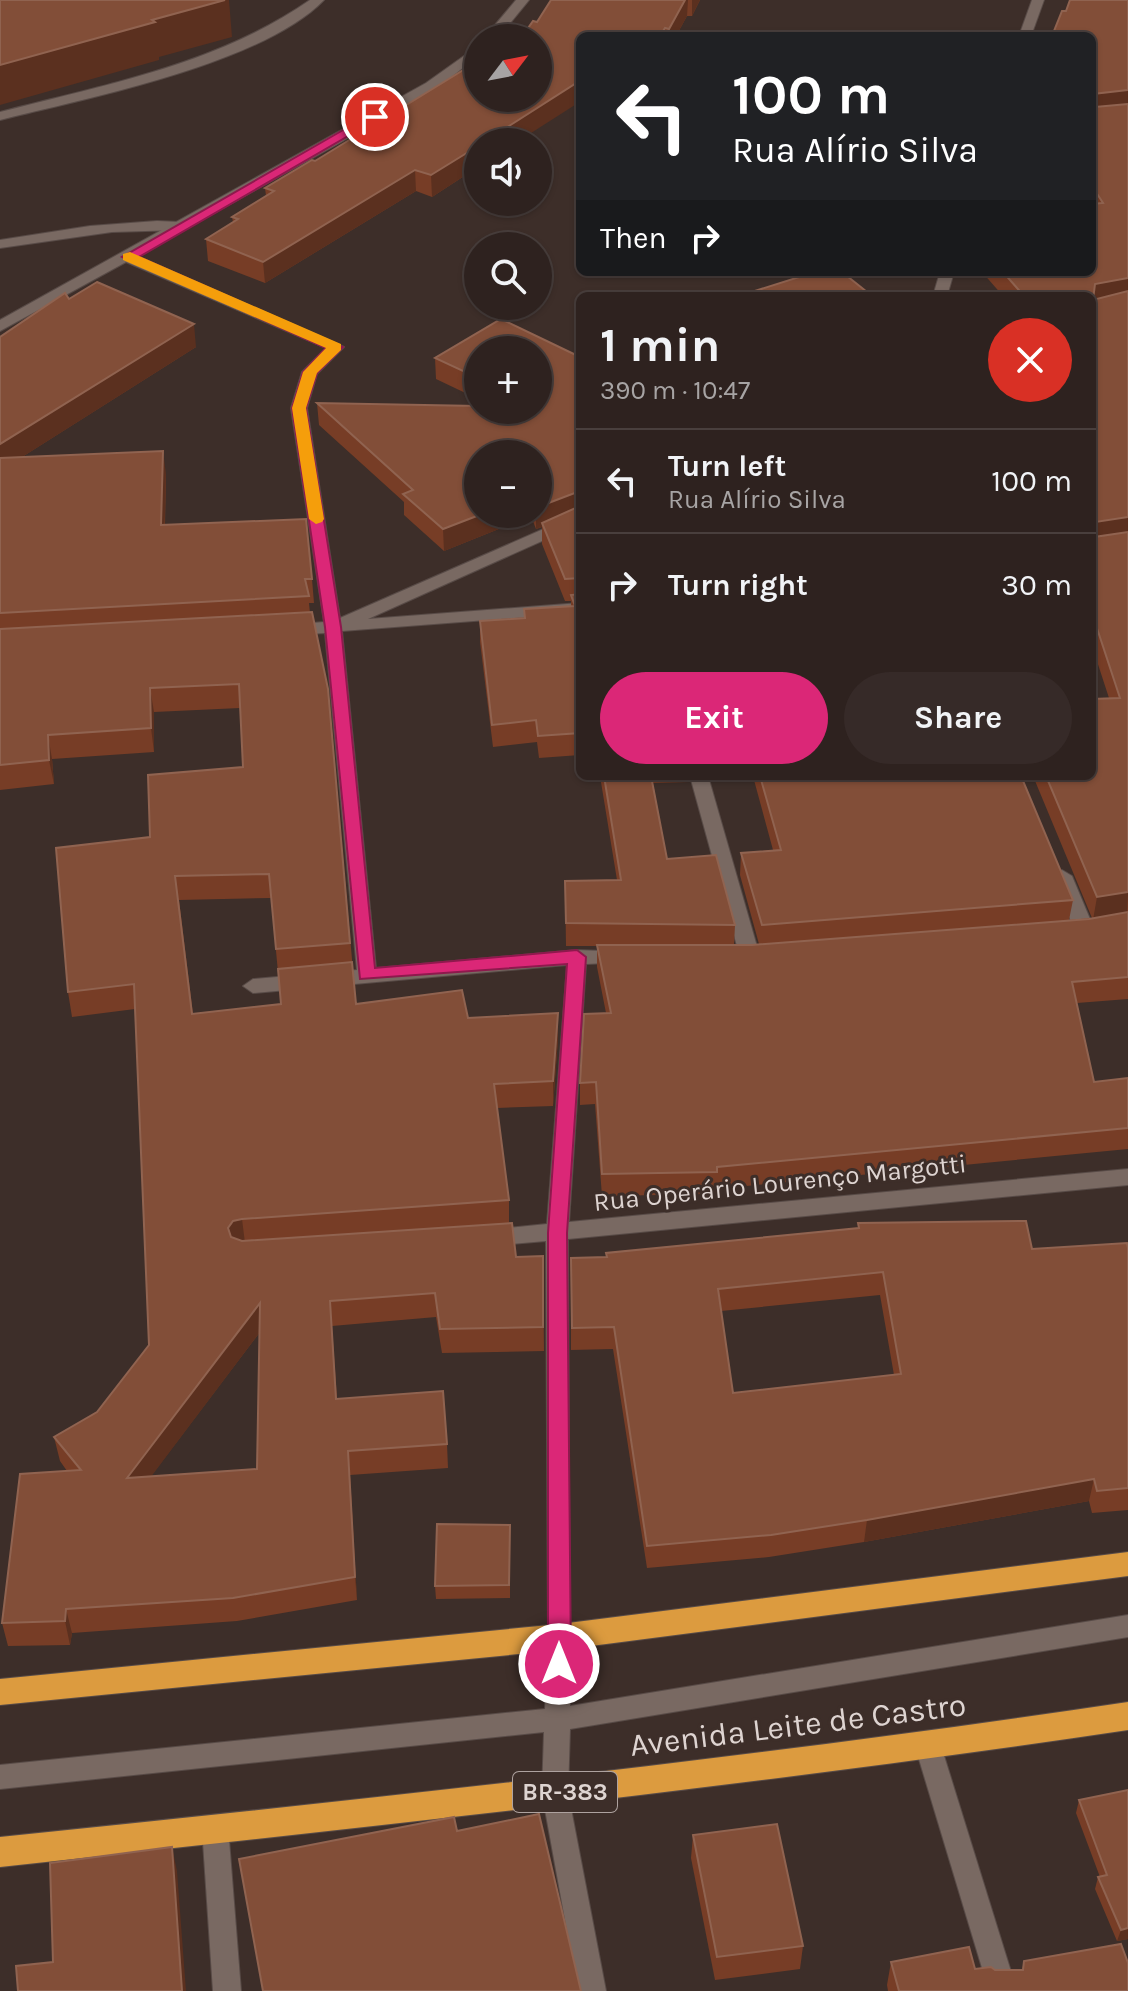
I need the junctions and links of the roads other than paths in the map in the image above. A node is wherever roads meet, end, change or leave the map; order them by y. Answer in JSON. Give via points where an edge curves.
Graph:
{"nodes":[{"id":1,"x":318,"y":0,"type":"edge"},
{"id":2,"x":523,"y":0,"type":"edge"},
{"id":3,"x":1038,"y":0,"type":"edge"},
{"id":4,"x":503,"y":24,"type":"edge"},
{"id":5,"x":1026,"y":32,"type":"edge"},
{"id":6,"x":464,"y":61,"type":"edge"},
{"id":7,"x":0,"y":116,"type":"edge"},
{"id":8,"x":180,"y":226,"type":"junction"},
{"id":9,"x":0,"y":244,"type":"edge"},
{"id":10,"x":128,"y":257,"type":"junction"},
{"id":11,"x":0,"y":326,"type":"edge"},
{"id":12,"x":576,"y":520,"type":"edge"},
{"id":13,"x":576,"y":608,"type":"edge"},
{"id":14,"x":333,"y":627,"type":"junction"},
{"id":15,"x":269,"y":631,"type":"edge"},
{"id":16,"x":700,"y":780,"type":"edge"},
{"id":17,"x":1056,"y":861,"type":"edge"},
{"id":18,"x":1085,"y":931,"type":"edge"},
{"id":19,"x":577,"y":957,"type":"junction"},
{"id":20,"x":640,"y":957,"type":"edge"},
{"id":21,"x":750,"y":957,"type":"edge"},
{"id":22,"x":367,"y":975,"type":"junction"},
{"id":23,"x":253,"y":986,"type":"dead end"},
{"id":24,"x":1128,"y":1177,"type":"edge"},
{"id":25,"x":557,"y":1233,"type":"junction"},
{"id":26,"x":464,"y":1239,"type":"edge"},
{"id":27,"x":1128,"y":1564,"type":"edge"},
{"id":28,"x":1128,"y":1626,"type":"edge"},
{"id":29,"x":560,"y":1637,"type":"junction"},
{"id":30,"x":0,"y":1692,"type":"edge"},
{"id":31,"x":1128,"y":1716,"type":"edge"},
{"id":32,"x":559,"y":1719,"type":"junction"},
{"id":33,"x":928,"y":1746,"type":"junction"},
{"id":34,"x":0,"y":1777,"type":"edge"},
{"id":35,"x":555,"y":1793,"type":"junction"},
{"id":36,"x":215,"y":1827,"type":"junction"},
{"id":37,"x":0,"y":1852,"type":"edge"},
{"id":38,"x":227,"y":1991,"type":"edge"},
{"id":39,"x":592,"y":1991,"type":"edge"},
{"id":40,"x":1003,"y":1991,"type":"edge"}],
"edges":[{"from":1,"to":7,"type":"street","via":[[302,13],[201,61]]},
{"from":2,"to":4,"type":"street"},
{"from":3,"to":5,"type":"street"},
{"from":6,"to":8,"type":"street","via":[[431,86]]},
{"from":8,"to":9,"type":"street","via":[[112,226]]},
{"from":8,"to":10,"type":"street"},
{"from":10,"to":11,"type":"street"},
{"from":10,"to":14,"type":"street","via":[[336,347],[310,372],[299,408]]},
{"from":12,"to":14,"type":"street"},
{"from":13,"to":14,"type":"street"},
{"from":14,"to":15,"type":"street"},
{"from":14,"to":22,"type":"street"},
{"from":16,"to":21,"type":"street"},
{"from":17,"to":18,"type":"street"},
{"from":19,"to":20,"type":"street"},
{"from":19,"to":22,"type":"street"},
{"from":19,"to":25,"type":"street"},
{"from":22,"to":23,"type":"street"},
{"from":24,"to":25,"type":"street","name":"Rua Operário Lourenço Margotti"},
{"from":25,"to":26,"type":"street","name":"Rua Operário Lourenço Margotti"},
{"from":25,"to":29,"type":"street"},
{"from":27,"to":29,"type":"highway"},
{"from":28,"to":32,"type":"street"},
{"from":29,"to":30,"type":"highway"},
{"from":29,"to":32,"type":"street"},
{"from":31,"to":33,"type":"highway","name":"Avenida Leite de Castro","number":"BR-383"},
{"from":32,"to":34,"type":"street"},
{"from":32,"to":35,"type":"street"},
{"from":33,"to":35,"type":"highway","name":"Avenida Leite de Castro","number":"BR-383"},
{"from":33,"to":40,"type":"street"},
{"from":35,"to":36,"type":"highway","name":"Avenida Leite de Castro","number":"BR-383"},
{"from":35,"to":39,"type":"street"},
{"from":36,"to":37,"type":"highway","name":"Avenida Leite de Castro","number":"BR-383"},
{"from":36,"to":38,"type":"street"}]}
